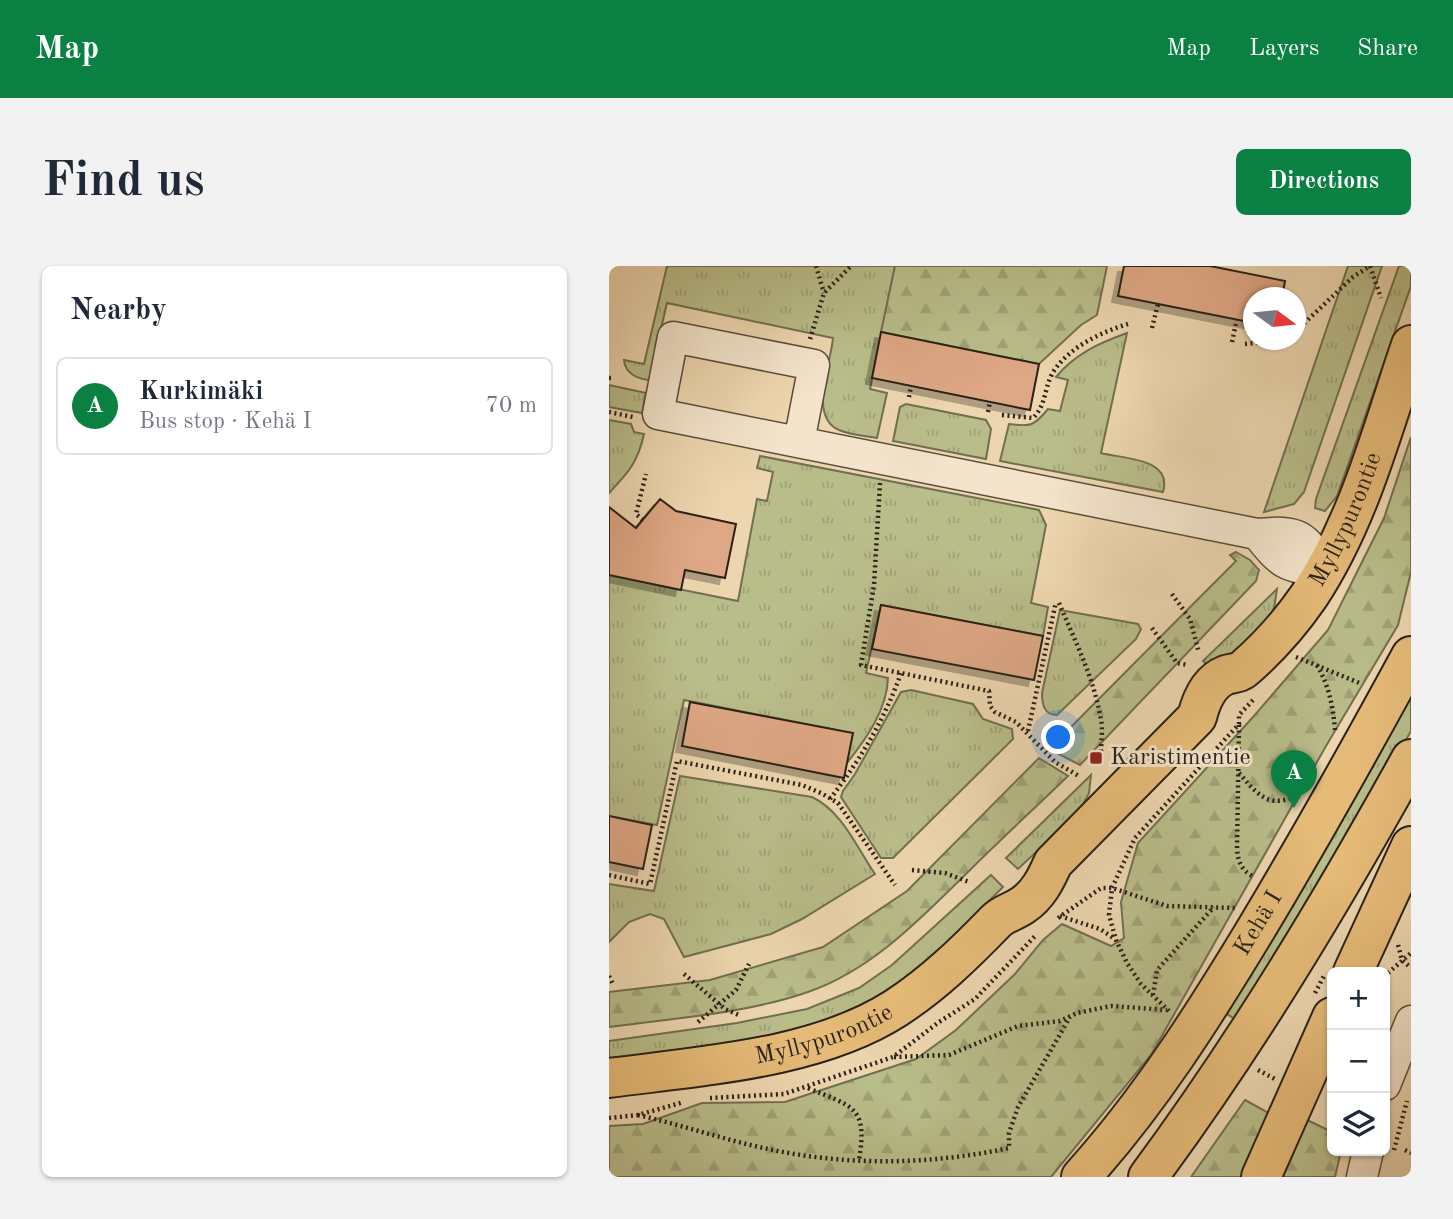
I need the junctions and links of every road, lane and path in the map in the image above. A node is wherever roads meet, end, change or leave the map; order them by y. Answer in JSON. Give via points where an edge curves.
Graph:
{"nodes":[{"id":1,"x":816,"y":266,"type":"edge"},
{"id":2,"x":851,"y":266,"type":"edge"},
{"id":3,"x":824,"y":293,"type":"junction"},
{"id":4,"x":1381,"y":298,"type":"dead end"},
{"id":5,"x":1158,"y":304,"type":"dead end"},
{"id":6,"x":1237,"y":319,"type":"dead end"},
{"id":7,"x":1306,"y":322,"type":"edge"},
{"id":8,"x":1128,"y":324,"type":"dead end"},
{"id":9,"x":1152,"y":328,"type":"dead end"},
{"id":10,"x":1232,"y":342,"type":"dead end"},
{"id":11,"x":1411,"y":345,"type":"edge"},
{"id":12,"x":804,"y":363,"type":"junction"},
{"id":13,"x":911,"y":386,"type":"dead end"},
{"id":14,"x":909,"y":397,"type":"dead end"},
{"id":15,"x":991,"y":402,"type":"dead end"},
{"id":16,"x":988,"y":412,"type":"dead end"},
{"id":17,"x":1002,"y":415,"type":"dead end"},
{"id":18,"x":799,"y":442,"type":"junction"},
{"id":19,"x":646,"y":474,"type":"dead end"},
{"id":20,"x":880,"y":475,"type":"dead end"},
{"id":21,"x":643,"y":520,"type":"dead end"},
{"id":22,"x":1325,"y":570,"type":"junction"},
{"id":23,"x":1172,"y":594,"type":"dead end"},
{"id":24,"x":1152,"y":628,"type":"dead end"},
{"id":25,"x":1199,"y":653,"type":"dead end"},
{"id":26,"x":1294,"y":656,"type":"dead end"},
{"id":27,"x":1411,"y":656,"type":"edge"},
{"id":28,"x":1317,"y":664,"type":"junction"},
{"id":29,"x":1188,"y":665,"type":"dead end"},
{"id":30,"x":901,"y":673,"type":"junction"},
{"id":31,"x":1364,"y":685,"type":"dead end"},
{"id":32,"x":1239,"y":715,"type":"dead end"},
{"id":33,"x":1239,"y":724,"type":"junction"},
{"id":34,"x":1028,"y":732,"type":"junction"},
{"id":35,"x":1336,"y":734,"type":"dead end"},
{"id":36,"x":1101,"y":752,"type":"dead end"},
{"id":37,"x":1411,"y":760,"type":"edge"},
{"id":38,"x":1239,"y":773,"type":"junction"},
{"id":39,"x":1079,"y":776,"type":"dead end"},
{"id":40,"x":830,"y":799,"type":"junction"},
{"id":41,"x":1298,"y":801,"type":"dead end"},
{"id":42,"x":1411,"y":846,"type":"edge"},
{"id":43,"x":912,"y":870,"type":"dead end"},
{"id":44,"x":609,"y":875,"type":"edge"},
{"id":45,"x":1255,"y":877,"type":"dead end"},
{"id":46,"x":969,"y":882,"type":"dead end"},
{"id":47,"x":895,"y":884,"type":"dead end"},
{"id":48,"x":1112,"y":888,"type":"junction"},
{"id":49,"x":1215,"y":906,"type":"junction"},
{"id":50,"x":1237,"y":908,"type":"dead end"},
{"id":51,"x":1116,"y":940,"type":"junction"},
{"id":52,"x":1397,"y":941,"type":"dead end"},
{"id":53,"x":1411,"y":953,"type":"edge"},
{"id":54,"x":1402,"y":960,"type":"junction"},
{"id":55,"x":749,"y":964,"type":"dead end"},
{"id":56,"x":1355,"y":967,"type":"edge"},
{"id":57,"x":1410,"y":967,"type":"edge"},
{"id":58,"x":1390,"y":972,"type":"edge"},
{"id":59,"x":684,"y":974,"type":"dead end"},
{"id":60,"x":609,"y":976,"type":"edge"},
{"id":61,"x":613,"y":984,"type":"dead end"},
{"id":62,"x":1153,"y":996,"type":"junction"},
{"id":63,"x":720,"y":1004,"type":"junction"},
{"id":64,"x":1167,"y":1010,"type":"junction"},
{"id":65,"x":741,"y":1016,"type":"dead end"},
{"id":66,"x":1070,"y":1017,"type":"junction"},
{"id":67,"x":1178,"y":1018,"type":"dead end"},
{"id":68,"x":1411,"y":1021,"type":"edge"},
{"id":69,"x":698,"y":1022,"type":"dead end"},
{"id":70,"x":1327,"y":1028,"type":"edge"},
{"id":71,"x":893,"y":1058,"type":"dead end"},
{"id":72,"x":1252,"y":1066,"type":"dead end"},
{"id":73,"x":1390,"y":1073,"type":"edge"},
{"id":74,"x":609,"y":1078,"type":"edge"},
{"id":75,"x":1278,"y":1081,"type":"dead end"},
{"id":76,"x":807,"y":1087,"type":"dead end"},
{"id":77,"x":1410,"y":1089,"type":"edge"},
{"id":78,"x":638,"y":1115,"type":"dead end"},
{"id":79,"x":1390,"y":1132,"type":"edge"},
{"id":80,"x":1377,"y":1156,"type":"edge"},
{"id":81,"x":859,"y":1160,"type":"junction"},
{"id":82,"x":1084,"y":1174,"type":"edge"},
{"id":83,"x":1148,"y":1177,"type":"edge"},
{"id":84,"x":1261,"y":1177,"type":"edge"},
{"id":85,"x":1362,"y":1177,"type":"edge"}],
"edges":[{"from":1,"to":3,"type":"path"},
{"from":2,"to":3,"type":"path"},
{"from":3,"to":12,"type":"path"},
{"from":4,"to":7,"type":"path","via":[[1370,266]]},
{"from":5,"to":9,"type":"path"},
{"from":6,"to":10,"type":"path"},
{"from":8,"to":17,"type":"path","via":[[1104,331],[1062,361],[1052,375],[1042,409],[1033,418]]},
{"from":11,"to":22,"type":"main road","name":"Myllypurontie","via":[[1355,507]]},
{"from":12,"to":18,"type":"street","via":[[814,365]]},
{"from":12,"to":18,"type":"street","via":[[673,337],[657,414]]},
{"from":13,"to":14,"type":"path"},
{"from":15,"to":16,"type":"path"},
{"from":18,"to":22,"type":"street","via":[[1257,534],[1283,531],[1310,542]]},
{"from":19,"to":21,"type":"path","via":[[636,514]]},
{"from":20,"to":30,"type":"path","via":[[874,586],[860,665]]},
{"from":22,"to":74,"type":"main road","name":"Myllypurontie","via":[[1291,621],[1243,671],[1237,692],[1218,712],[1197,717],[1053,863],[1029,870],[1008,892],[1003,914],[954,964],[905,1002],[851,1031],[807,1047]]},
{"from":23,"to":25,"type":"path","via":[[1191,619]]},
{"from":24,"to":29,"type":"path","via":[[1177,663]]},
{"from":26,"to":28,"type":"path"},
{"from":27,"to":82,"type":"main road","name":"Kehä I","via":[[1219,990],[1165,1070]]},
{"from":28,"to":31,"type":"path"},
{"from":28,"to":35,"type":"path","via":[[1327,682]]},
{"from":30,"to":34,"type":"path","via":[[989,691],[995,712]]},
{"from":30,"to":40,"type":"path","via":[[891,703]]},
{"from":32,"to":33,"type":"path"},
{"from":33,"to":38,"type":"path"},
{"from":33,"to":48,"type":"path","via":[[1135,838]]},
{"from":34,"to":36,"type":"path","via":[[1057,602],[1094,689],[1102,722]]},
{"from":34,"to":39,"type":"path","via":[[1055,762]]},
{"from":37,"to":83,"type":"main road","name":"Kehä I","via":[[1319,923],[1206,1098]]},
{"from":38,"to":41,"type":"path","via":[[1270,801]]},
{"from":38,"to":45,"type":"path","via":[[1238,862],[1244,872]]},
{"from":40,"to":44,"type":"path","via":[[802,785],[677,761],[650,884]]},
{"from":40,"to":47,"type":"path","via":[[848,816]]},
{"from":42,"to":56,"type":"main road"},
{"from":43,"to":46,"type":"path","via":[[945,873]]},
{"from":48,"to":49,"type":"path","via":[[1167,906]]},
{"from":48,"to":51,"type":"path","via":[[1109,915]]},
{"from":48,"to":51,"type":"path","via":[[1101,888],[1060,916],[1100,929]]},
{"from":49,"to":50,"type":"path"},
{"from":49,"to":62,"type":"path","via":[[1157,970]]},
{"from":51,"to":62,"type":"path","via":[[1127,963]]},
{"from":52,"to":54,"type":"path"},
{"from":53,"to":54,"type":"path"},
{"from":54,"to":57,"type":"path"},
{"from":54,"to":58,"type":"path"},
{"from":55,"to":63,"type":"path","via":[[736,990]]},
{"from":59,"to":63,"type":"path"},
{"from":60,"to":61,"type":"path"},
{"from":62,"to":64,"type":"path"},
{"from":63,"to":65,"type":"path"},
{"from":63,"to":69,"type":"path"},
{"from":64,"to":66,"type":"path","via":[[1111,1006]]},
{"from":64,"to":67,"type":"path"},
{"from":66,"to":71,"type":"path","via":[[1018,1026],[949,1055]]},
{"from":66,"to":81,"type":"path","via":[[1018,1107],[1009,1148],[948,1158]]},
{"from":68,"to":73,"type":"street"},
{"from":70,"to":84,"type":"main road"},
{"from":72,"to":75,"type":"path"},
{"from":76,"to":81,"type":"path","via":[[852,1109],[862,1121]]},
{"from":77,"to":79,"type":"path"},
{"from":78,"to":81,"type":"path","via":[[768,1149]]},
{"from":80,"to":85,"type":"street"}]}
